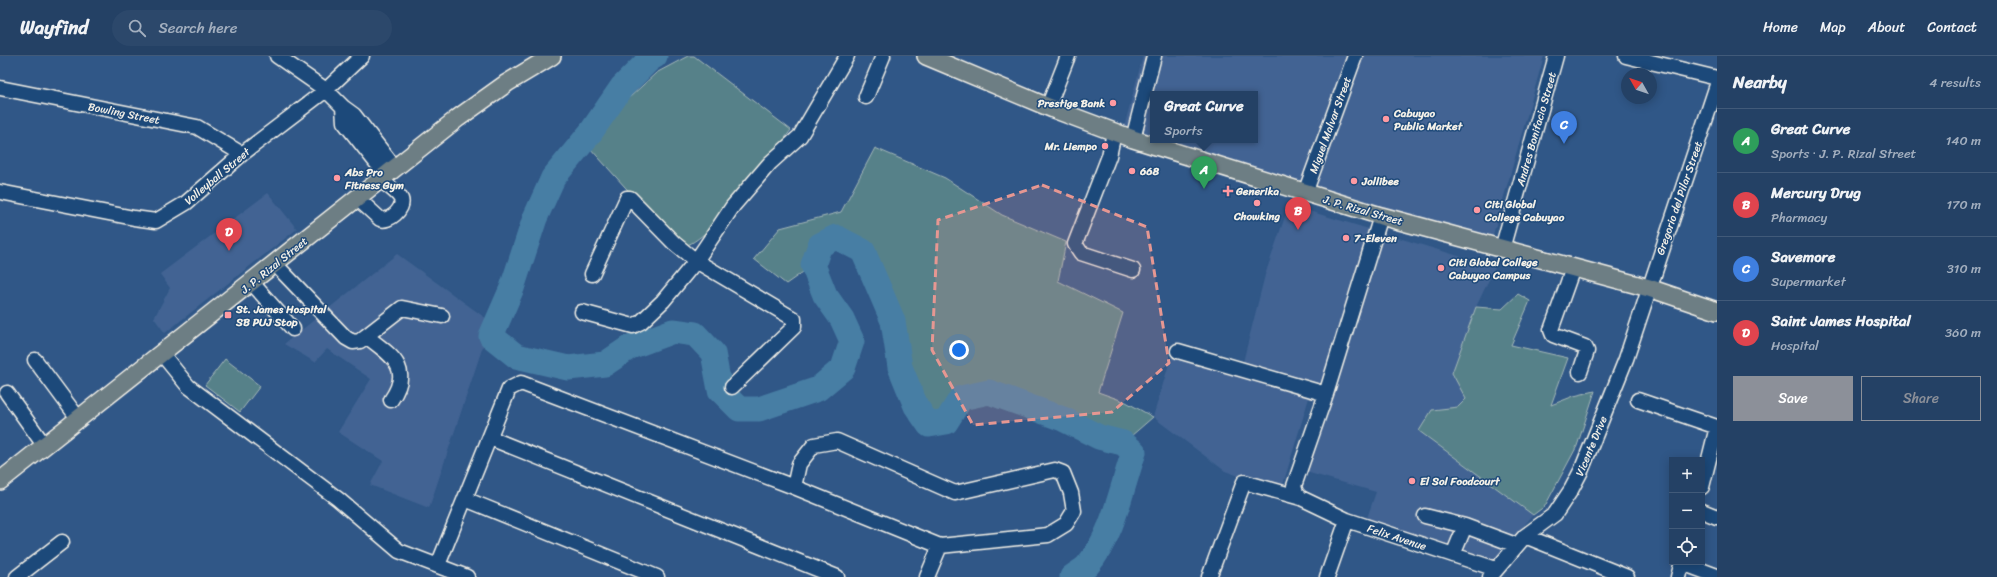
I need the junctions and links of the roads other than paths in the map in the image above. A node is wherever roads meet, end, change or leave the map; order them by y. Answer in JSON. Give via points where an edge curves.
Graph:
{"nodes":[{"id":1,"x":277,"y":56,"type":"edge"},
{"id":2,"x":362,"y":56,"type":"edge"},
{"id":3,"x":552,"y":56,"type":"edge"},
{"id":4,"x":847,"y":56,"type":"edge"},
{"id":5,"x":883,"y":56,"type":"edge"},
{"id":6,"x":926,"y":56,"type":"edge"},
{"id":7,"x":1068,"y":56,"type":"edge"},
{"id":8,"x":1154,"y":56,"type":"edge"},
{"id":9,"x":1355,"y":56,"type":"edge"},
{"id":10,"x":1556,"y":56,"type":"edge"},
{"id":11,"x":1626,"y":56,"type":"edge"},
{"id":12,"x":1717,"y":78,"type":"edge"},
{"id":13,"x":1717,"y":85,"type":"edge"},
{"id":14,"x":0,"y":88,"type":"edge"},
{"id":15,"x":326,"y":90,"type":"junction"},
{"id":16,"x":866,"y":97,"type":"dead end"},
{"id":17,"x":1048,"y":107,"type":"junction"},
{"id":18,"x":1114,"y":133,"type":"junction"},
{"id":19,"x":1133,"y":139,"type":"junction"},
{"id":20,"x":242,"y":154,"type":"junction"},
{"id":21,"x":387,"y":174,"type":"junction"},
{"id":22,"x":0,"y":192,"type":"edge"},
{"id":23,"x":1305,"y":193,"type":"junction"},
{"id":24,"x":357,"y":198,"type":"junction"},
{"id":25,"x":1381,"y":216,"type":"junction"},
{"id":26,"x":1502,"y":249,"type":"junction"},
{"id":27,"x":696,"y":262,"type":"junction"},
{"id":28,"x":275,"y":264,"type":"junction"},
{"id":29,"x":1573,"y":268,"type":"junction"},
{"id":30,"x":1133,"y":270,"type":"dead end"},
{"id":31,"x":592,"y":274,"type":"dead end"},
{"id":32,"x":252,"y":283,"type":"junction"},
{"id":33,"x":1649,"y":288,"type":"junction"},
{"id":34,"x":1717,"y":311,"type":"edge"},
{"id":35,"x":582,"y":312,"type":"dead end"},
{"id":36,"x":442,"y":316,"type":"dead end"},
{"id":37,"x":293,"y":329,"type":"dead end"},
{"id":38,"x":366,"y":336,"type":"junction"},
{"id":39,"x":1178,"y":352,"type":"dead end"},
{"id":40,"x":162,"y":354,"type":"junction"},
{"id":41,"x":35,"y":360,"type":"dead end"},
{"id":42,"x":1580,"y":372,"type":"dead end"},
{"id":43,"x":732,"y":387,"type":"dead end"},
{"id":44,"x":7,"y":393,"type":"dead end"},
{"id":45,"x":1326,"y":394,"type":"junction"},
{"id":46,"x":391,"y":400,"type":"dead end"},
{"id":47,"x":1638,"y":400,"type":"dead end"},
{"id":48,"x":78,"y":418,"type":"junction"},
{"id":49,"x":1717,"y":427,"type":"edge"},
{"id":50,"x":490,"y":438,"type":"junction"},
{"id":51,"x":1715,"y":444,"type":"edge"},
{"id":52,"x":44,"y":445,"type":"junction"},
{"id":53,"x":1705,"y":477,"type":"edge"},
{"id":54,"x":0,"y":481,"type":"edge"},
{"id":55,"x":794,"y":488,"type":"junction"},
{"id":56,"x":1301,"y":498,"type":"junction"},
{"id":57,"x":465,"y":499,"type":"junction"},
{"id":58,"x":1705,"y":512,"type":"edge"},
{"id":59,"x":1425,"y":516,"type":"dead end"},
{"id":60,"x":1717,"y":517,"type":"edge"},
{"id":61,"x":1347,"y":520,"type":"junction"},
{"id":62,"x":1465,"y":526,"type":"junction"},
{"id":63,"x":1521,"y":541,"type":"junction"},
{"id":64,"x":62,"y":542,"type":"dead end"},
{"id":65,"x":940,"y":546,"type":"junction"},
{"id":66,"x":1453,"y":555,"type":"junction"},
{"id":67,"x":438,"y":565,"type":"junction"},
{"id":68,"x":1681,"y":565,"type":"edge"},
{"id":69,"x":1690,"y":565,"type":"edge"},
{"id":70,"x":1493,"y":573,"type":"edge"},
{"id":71,"x":1717,"y":576,"type":"edge"},
{"id":72,"x":17,"y":577,"type":"edge"},
{"id":73,"x":467,"y":577,"type":"edge"},
{"id":74,"x":657,"y":577,"type":"edge"},
{"id":75,"x":837,"y":577,"type":"edge"},
{"id":76,"x":927,"y":577,"type":"edge"},
{"id":77,"x":1209,"y":577,"type":"edge"},
{"id":78,"x":1327,"y":577,"type":"edge"},
{"id":79,"x":1627,"y":577,"type":"edge"},
{"id":80,"x":1678,"y":577,"type":"edge"}],
"edges":[{"from":1,"to":15,"type":"street"},
{"from":2,"to":15,"type":"street","name":"Volleyball Street"},
{"from":3,"to":21,"type":"main road","name":"J. P. Rizal Street","via":[[507,83]]},
{"from":4,"to":27,"type":"street","via":[[800,136],[770,163],[734,206]]},
{"from":5,"to":16,"type":"street"},
{"from":6,"to":17,"type":"main road","name":"J. P. Rizal Street"},
{"from":7,"to":17,"type":"street"},
{"from":8,"to":19,"type":"street"},
{"from":9,"to":23,"type":"street","name":"Miguel Malvar Street"},
{"from":10,"to":26,"type":"street","name":"Andres Bonifacio Street"},
{"from":11,"to":12,"type":"street"},
{"from":13,"to":33,"type":"street","name":"Gregorio del Pilar Street"},
{"from":14,"to":20,"type":"street","name":"Bowling Street","via":[[197,127]]},
{"from":15,"to":20,"type":"street","name":"Volleyball Street"},
{"from":15,"to":21,"type":"street","via":[[354,115]]},
{"from":17,"to":18,"type":"main road","name":"J. P. Rizal Street"},
{"from":18,"to":19,"type":"main road","name":"J. P. Rizal Street"},
{"from":18,"to":30,"type":"street","via":[[1109,156],[1075,244],[1081,253]]},
{"from":19,"to":23,"type":"main road","name":"J. P. Rizal Street"},
{"from":20,"to":22,"type":"street","name":"Volleyball Street","via":[[186,203],[156,221]]},
{"from":21,"to":24,"type":"main road","name":"J. P. Rizal Street"},
{"from":21,"to":24,"type":"street","via":[[402,202],[400,208],[388,220],[380,219]]},
{"from":23,"to":25,"type":"main road","name":"J. P. Rizal Street"},
{"from":24,"to":28,"type":"main road","name":"J. P. Rizal Street"},
{"from":25,"to":26,"type":"main road","name":"J. P. Rizal Street"},
{"from":25,"to":45,"type":"street"},
{"from":26,"to":29,"type":"main road","name":"J. P. Rizal Street"},
{"from":27,"to":31,"type":"street","via":[[630,198],[627,198]]},
{"from":27,"to":35,"type":"street","via":[[663,302],[633,326]]},
{"from":27,"to":43,"type":"street","via":[[794,320],[794,327]]},
{"from":28,"to":32,"type":"main road","name":"J. P. Rizal Street"},
{"from":28,"to":38,"type":"street","via":[[346,338],[360,342]]},
{"from":29,"to":33,"type":"main road","name":"J. P. Rizal Street"},
{"from":29,"to":42,"type":"street","via":[[1551,330],[1552,335],[1585,347],[1587,351]]},
{"from":32,"to":37,"type":"street"},
{"from":32,"to":40,"type":"main road","name":"J. P. Rizal Street"},
{"from":33,"to":34,"type":"main road","name":"J. P. Rizal Street"},
{"from":33,"to":63,"type":"street","name":"Vicente Drive","via":[[1626,359],[1581,471],[1555,514]]},
{"from":36,"to":38,"type":"street","via":[[402,308]]},
{"from":38,"to":46,"type":"street","via":[[391,356],[401,372],[401,381]]},
{"from":39,"to":45,"type":"street"},
{"from":40,"to":48,"type":"main road","name":"J. P. Rizal Street"},
{"from":40,"to":67,"type":"street","via":[[188,386],[338,499],[400,551]]},
{"from":41,"to":48,"type":"street"},
{"from":44,"to":52,"type":"street"},
{"from":45,"to":56,"type":"street","via":[[1294,486]]},
{"from":47,"to":49,"type":"street"},
{"from":48,"to":52,"type":"main road","name":"J. P. Rizal Street"},
{"from":49,"to":51,"type":"street"},
{"from":50,"to":55,"type":"street","via":[[509,389],[521,383]]},
{"from":50,"to":57,"type":"street"},
{"from":50,"to":75,"type":"street"},
{"from":51,"to":53,"type":"street"},
{"from":52,"to":54,"type":"main road","name":"J. P. Rizal Street"},
{"from":55,"to":65,"type":"street"},
{"from":55,"to":65,"type":"street","via":[[798,464],[814,445],[837,441],[955,493],[1055,470],[1063,473],[1071,493],[1074,511],[1066,524],[1048,535]]},
{"from":56,"to":61,"type":"street","name":"Felix Avenue"},
{"from":56,"to":77,"type":"street","name":"Felix Avenue","via":[[1244,482]]},
{"from":57,"to":67,"type":"street"},
{"from":57,"to":74,"type":"street"},
{"from":58,"to":60,"type":"street"},
{"from":59,"to":62,"type":"street"},
{"from":61,"to":66,"type":"street","name":"Felix Avenue"},
{"from":61,"to":78,"type":"street"},
{"from":62,"to":63,"type":"street"},
{"from":62,"to":66,"type":"street"},
{"from":63,"to":70,"type":"street","name":"Vicente Drive"},
{"from":63,"to":79,"type":"street"},
{"from":64,"to":72,"type":"street"},
{"from":65,"to":76,"type":"street"},
{"from":66,"to":70,"type":"street","name":"Felix Avenue"},
{"from":67,"to":73,"type":"street"},
{"from":68,"to":80,"type":"street"},
{"from":69,"to":71,"type":"street"}]}
